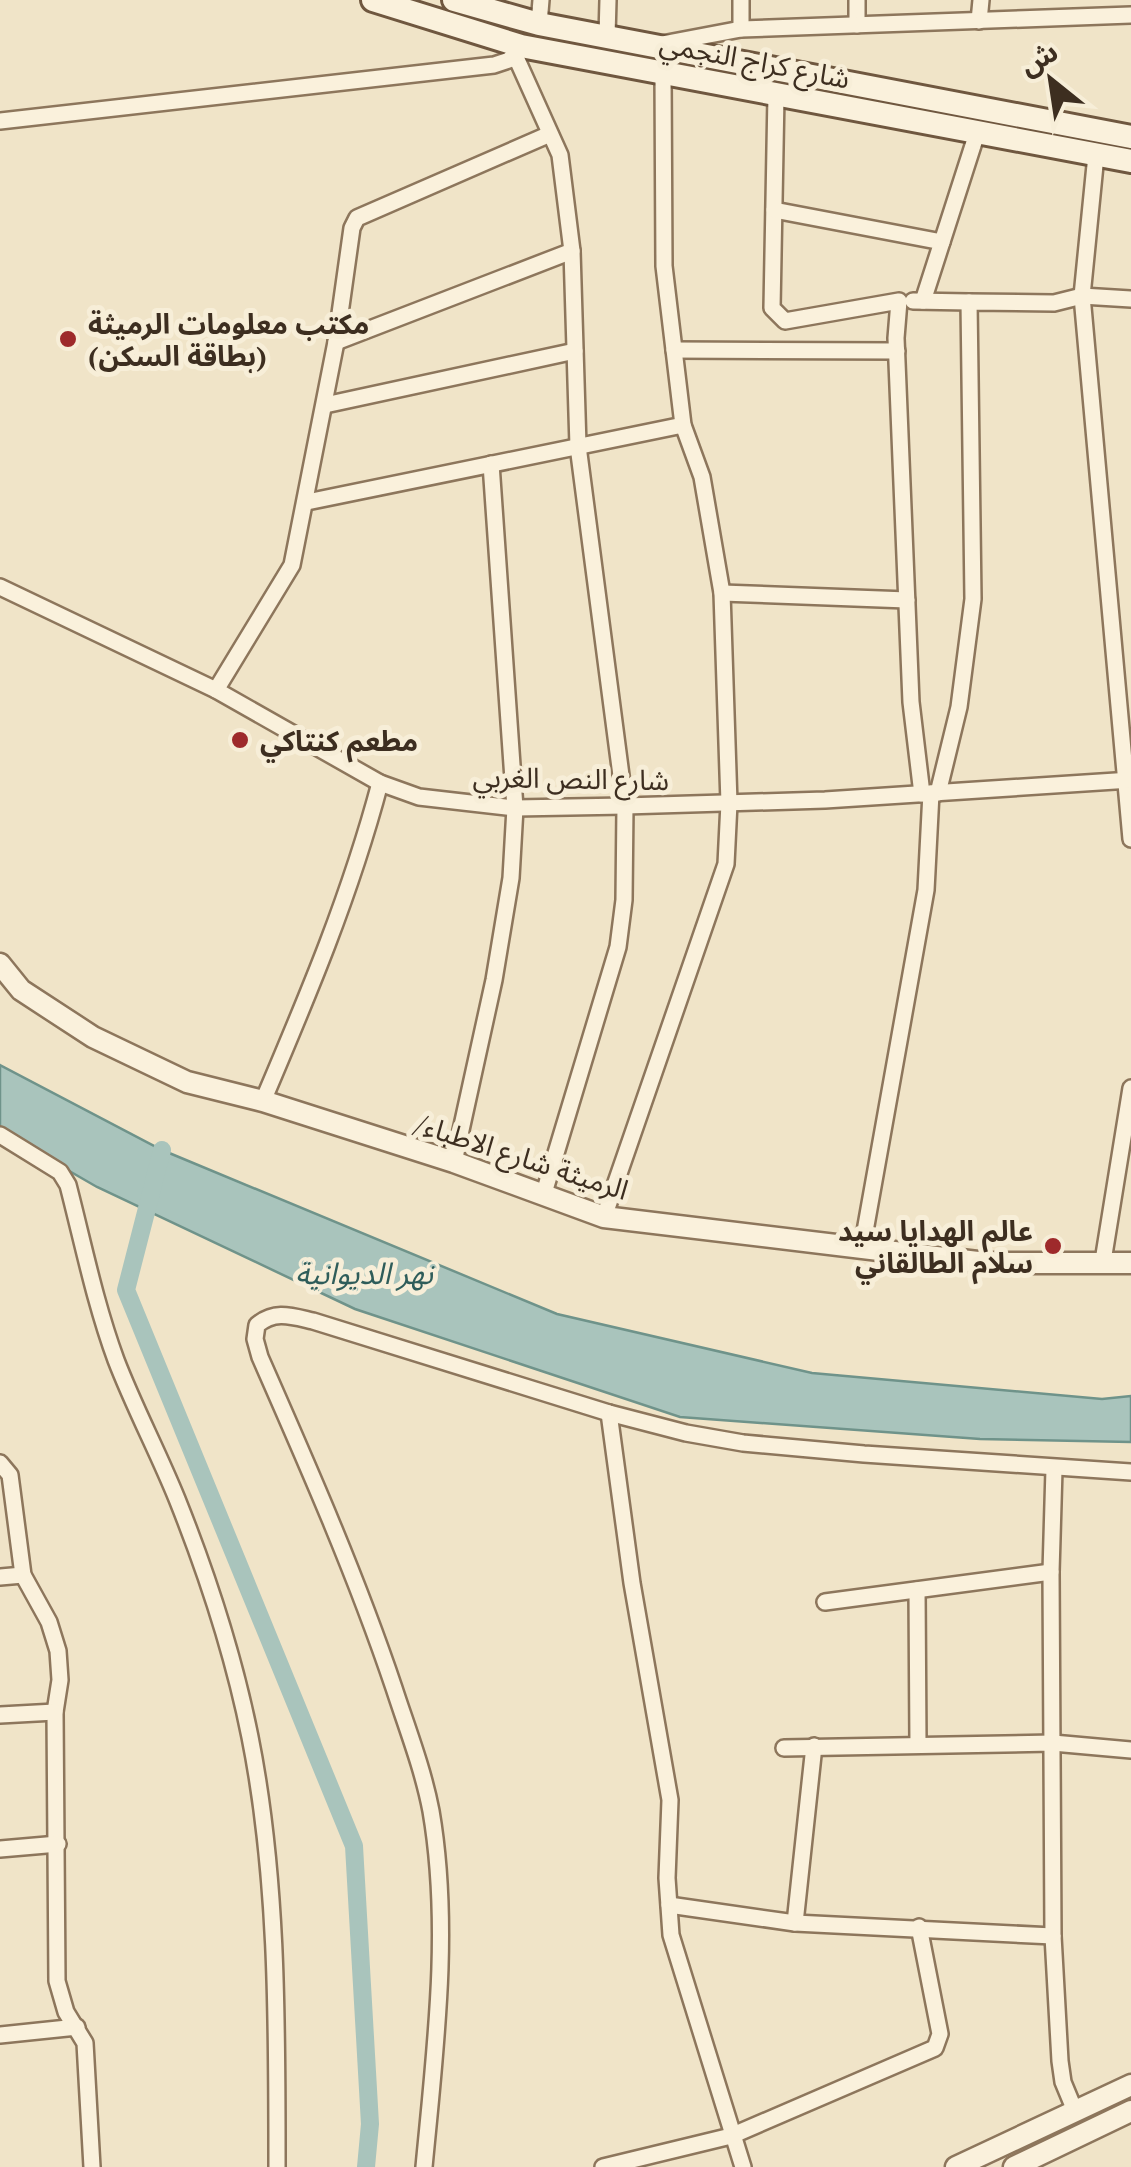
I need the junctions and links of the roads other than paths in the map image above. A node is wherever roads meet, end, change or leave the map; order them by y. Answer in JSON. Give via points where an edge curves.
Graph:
{"nodes":[{"id":1,"x":373,"y":0,"type":"edge"},
{"id":2,"x":454,"y":0,"type":"edge"},
{"id":3,"x":541,"y":0,"type":"edge"},
{"id":4,"x":608,"y":0,"type":"edge"},
{"id":5,"x":741,"y":0,"type":"edge"},
{"id":6,"x":857,"y":0,"type":"edge"},
{"id":7,"x":981,"y":0,"type":"edge"},
{"id":8,"x":1105,"y":8,"type":"edge"},
{"id":9,"x":1131,"y":15,"type":"edge"},
{"id":10,"x":979,"y":21,"type":"junction"},
{"id":11,"x":532,"y":22,"type":"junction"},
{"id":12,"x":856,"y":25,"type":"junction"},
{"id":13,"x":741,"y":29,"type":"junction"},
{"id":14,"x":607,"y":36,"type":"junction"},
{"id":15,"x":649,"y":46,"type":"junction"},
{"id":16,"x":518,"y":50,"type":"junction"},
{"id":17,"x":663,"y":73,"type":"junction"},
{"id":18,"x":776,"y":95,"type":"junction"},
{"id":19,"x":0,"y":121,"type":"edge"},
{"id":20,"x":977,"y":133,"type":"junction"},
{"id":21,"x":550,"y":134,"type":"junction"},
{"id":22,"x":1131,"y":137,"type":"edge"},
{"id":23,"x":1096,"y":155,"type":"junction"},
{"id":24,"x":1131,"y":161,"type":"edge"},
{"id":25,"x":774,"y":210,"type":"junction"},
{"id":26,"x":942,"y":242,"type":"junction"},
{"id":27,"x":572,"y":251,"type":"junction"},
{"id":28,"x":1082,"y":296,"type":"junction"},
{"id":29,"x":1131,"y":299,"type":"edge"},
{"id":30,"x":899,"y":301,"type":"junction"},
{"id":31,"x":923,"y":302,"type":"junction"},
{"id":32,"x":969,"y":302,"type":"junction"},
{"id":33,"x":336,"y":342,"type":"junction"},
{"id":34,"x":674,"y":350,"type":"junction"},
{"id":35,"x":897,"y":350,"type":"junction"},
{"id":36,"x":575,"y":351,"type":"junction"},
{"id":37,"x":325,"y":405,"type":"junction"},
{"id":38,"x":683,"y":425,"type":"junction"},
{"id":39,"x":578,"y":446,"type":"junction"},
{"id":40,"x":491,"y":464,"type":"junction"},
{"id":41,"x":307,"y":502,"type":"junction"},
{"id":42,"x":0,"y":587,"type":"edge"},
{"id":43,"x":722,"y":593,"type":"junction"},
{"id":44,"x":907,"y":600,"type":"junction"},
{"id":45,"x":216,"y":690,"type":"junction"},
{"id":46,"x":1128,"y":780,"type":"edge"},
{"id":47,"x":380,"y":783,"type":"junction"},
{"id":48,"x":930,"y":793,"type":"junction"},
{"id":49,"x":728,"y":802,"type":"junction"},
{"id":50,"x":625,"y":806,"type":"junction"},
{"id":51,"x":515,"y":808,"type":"junction"},
{"id":52,"x":1131,"y":838,"type":"edge"},
{"id":53,"x":0,"y":964,"type":"edge"},
{"id":54,"x":10,"y":988,"type":"edge"},
{"id":55,"x":1131,"y":1088,"type":"edge"},
{"id":56,"x":263,"y":1101,"type":"junction"},
{"id":57,"x":0,"y":1135,"type":"edge"},
{"id":58,"x":454,"y":1162,"type":"junction"},
{"id":59,"x":544,"y":1194,"type":"junction"},
{"id":60,"x":604,"y":1216,"type":"junction"},
{"id":61,"x":862,"y":1248,"type":"junction"},
{"id":62,"x":1103,"y":1261,"type":"junction"},
{"id":63,"x":1131,"y":1263,"type":"edge"},
{"id":64,"x":609,"y":1413,"type":"junction"},
{"id":65,"x":0,"y":1463,"type":"edge"},
{"id":66,"x":1054,"y":1469,"type":"junction"},
{"id":67,"x":1131,"y":1472,"type":"edge"},
{"id":68,"x":1051,"y":1572,"type":"junction"},
{"id":69,"x":23,"y":1576,"type":"junction"},
{"id":70,"x":0,"y":1578,"type":"edge"},
{"id":71,"x":917,"y":1590,"type":"junction"},
{"id":72,"x":825,"y":1602,"type":"dead end"},
{"id":73,"x":55,"y":1712,"type":"junction"},
{"id":74,"x":0,"y":1716,"type":"edge"},
{"id":75,"x":1053,"y":1743,"type":"junction"},
{"id":76,"x":918,"y":1745,"type":"junction"},
{"id":77,"x":814,"y":1746,"type":"junction"},
{"id":78,"x":784,"y":1748,"type":"dead end"},
{"id":79,"x":1131,"y":1750,"type":"edge"},
{"id":80,"x":58,"y":1844,"type":"junction"},
{"id":81,"x":0,"y":1850,"type":"edge"},
{"id":82,"x":669,"y":1904,"type":"junction"},
{"id":83,"x":795,"y":1923,"type":"junction"},
{"id":84,"x":919,"y":1927,"type":"junction"},
{"id":85,"x":1054,"y":1936,"type":"junction"},
{"id":86,"x":77,"y":2027,"type":"junction"},
{"id":87,"x":0,"y":2035,"type":"edge"},
{"id":88,"x":1131,"y":2085,"type":"edge"},
{"id":89,"x":1131,"y":2111,"type":"edge"},
{"id":90,"x":1075,"y":2112,"type":"junction"},
{"id":91,"x":732,"y":2136,"type":"junction"},
{"id":92,"x":92,"y":2167,"type":"edge"},
{"id":93,"x":277,"y":2167,"type":"edge"},
{"id":94,"x":424,"y":2167,"type":"edge"},
{"id":95,"x":603,"y":2167,"type":"edge"},
{"id":96,"x":742,"y":2167,"type":"edge"},
{"id":97,"x":956,"y":2167,"type":"edge"},
{"id":98,"x":1014,"y":2167,"type":"edge"}],
"edges":[{"from":1,"to":16,"type":"main road","name":"شارع كراج النجمي"},
{"from":2,"to":11,"type":"main road"},
{"from":3,"to":11,"type":"street"},
{"from":4,"to":14,"type":"street"},
{"from":5,"to":13,"type":"street"},
{"from":6,"to":12,"type":"street"},
{"from":7,"to":10,"type":"street"},
{"from":8,"to":9,"type":"street"},
{"from":8,"to":10,"type":"street"},
{"from":10,"to":12,"type":"street"},
{"from":11,"to":14,"type":"main road"},
{"from":11,"to":16,"type":"street"},
{"from":12,"to":13,"type":"street"},
{"from":13,"to":15,"type":"street"},
{"from":14,"to":15,"type":"main road"},
{"from":15,"to":22,"type":"main road"},
{"from":16,"to":17,"type":"main road","name":"شارع كراج النجمي"},
{"from":16,"to":19,"type":"street","via":[[494,65]]},
{"from":16,"to":21,"type":"street"},
{"from":17,"to":18,"type":"main road","name":"شارع كراج النجمي"},
{"from":17,"to":34,"type":"street","via":[[664,266]]},
{"from":18,"to":20,"type":"main road","name":"شارع كراج النجمي"},
{"from":18,"to":25,"type":"street"},
{"from":20,"to":23,"type":"main road","name":"شارع كراج النجمي"},
{"from":20,"to":26,"type":"street"},
{"from":21,"to":27,"type":"street","via":[[560,155]]},
{"from":21,"to":33,"type":"street","via":[[357,218]]},
{"from":23,"to":24,"type":"main road","name":"شارع كراج النجمي"},
{"from":23,"to":28,"type":"street"},
{"from":25,"to":26,"type":"street"},
{"from":25,"to":30,"type":"street","via":[[772,308],[778,316],[785,321]]},
{"from":26,"to":31,"type":"street"},
{"from":27,"to":33,"type":"street"},
{"from":27,"to":36,"type":"street"},
{"from":28,"to":29,"type":"street"},
{"from":28,"to":32,"type":"street","via":[[1054,303]]},
{"from":28,"to":46,"type":"street"},
{"from":30,"to":31,"type":"street"},
{"from":30,"to":35,"type":"street"},
{"from":31,"to":32,"type":"street"},
{"from":32,"to":48,"type":"street","via":[[974,598],[959,707]]},
{"from":33,"to":37,"type":"street"},
{"from":34,"to":35,"type":"street"},
{"from":34,"to":38,"type":"street"},
{"from":35,"to":44,"type":"street"},
{"from":36,"to":37,"type":"street"},
{"from":36,"to":39,"type":"street"},
{"from":37,"to":41,"type":"street"},
{"from":38,"to":39,"type":"street"},
{"from":38,"to":43,"type":"street","via":[[702,477]]},
{"from":39,"to":40,"type":"street"},
{"from":39,"to":50,"type":"street"},
{"from":40,"to":41,"type":"street"},
{"from":40,"to":51,"type":"street"},
{"from":41,"to":45,"type":"street","via":[[285,581]]},
{"from":42,"to":45,"type":"street","name":"شارع النص الغربي"},
{"from":43,"to":44,"type":"street"},
{"from":43,"to":49,"type":"street"},
{"from":44,"to":48,"type":"street","via":[[911,702]]},
{"from":45,"to":47,"type":"street","name":"شارع النص الغربي"},
{"from":46,"to":48,"type":"street","name":"شارع النص الغربي"},
{"from":46,"to":52,"type":"street"},
{"from":47,"to":51,"type":"street","name":"شارع النص الغربي","via":[[419,798]]},
{"from":47,"to":56,"type":"street","via":[[330,944]]},
{"from":48,"to":49,"type":"street","name":"شارع النص الغربي"},
{"from":48,"to":61,"type":"street","via":[[926,890]]},
{"from":49,"to":50,"type":"street","name":"شارع النص الغربي"},
{"from":49,"to":60,"type":"street","via":[[726,864]]},
{"from":50,"to":51,"type":"street","name":"شارع النص الغربي"},
{"from":50,"to":59,"type":"street","via":[[618,946]]},
{"from":51,"to":58,"type":"street","via":[[494,980]]},
{"from":53,"to":54,"type":"street","name":"/الرميثة شارع الاطباء"},
{"from":54,"to":56,"type":"street","name":"/الرميثة شارع الاطباء","via":[[187,1082]]},
{"from":55,"to":62,"type":"street"},
{"from":56,"to":58,"type":"street","name":"/الرميثة شارع الاطباء"},
{"from":57,"to":93,"type":"street","via":[[60,1172],[68,1185],[101,1318],[178,1502],[250,1735],[266,1835]]},
{"from":58,"to":59,"type":"street","name":"/الرميثة شارع الاطباء"},
{"from":59,"to":60,"type":"street","name":"/الرميثة شارع الاطباء"},
{"from":60,"to":61,"type":"street","name":"/الرميثة شارع الاطباء"},
{"from":61,"to":62,"type":"street","name":"/الرميثة شارع الاطباء","via":[[986,1263]]},
{"from":62,"to":63,"type":"street","name":"/الرميثة شارع الاطباء"},
{"from":64,"to":66,"type":"street","via":[[742,1443]]},
{"from":64,"to":82,"type":"street","via":[[670,1800]]},
{"from":64,"to":94,"type":"street","via":[[313,1321],[282,1314],[257,1325],[260,1357],[375,1631],[431,1813],[439,1925]]},
{"from":65,"to":69,"type":"street","via":[[10,1475]]},
{"from":66,"to":67,"type":"street"},
{"from":66,"to":68,"type":"street"},
{"from":68,"to":71,"type":"street"},
{"from":68,"to":75,"type":"street"},
{"from":69,"to":70,"type":"street"},
{"from":69,"to":73,"type":"street","via":[[58,1652]]},
{"from":71,"to":72,"type":"street"},
{"from":71,"to":76,"type":"street"},
{"from":73,"to":74,"type":"street"},
{"from":73,"to":80,"type":"street"},
{"from":75,"to":76,"type":"street"},
{"from":75,"to":79,"type":"street"},
{"from":75,"to":85,"type":"street"},
{"from":76,"to":77,"type":"street"},
{"from":77,"to":78,"type":"street"},
{"from":77,"to":83,"type":"street"},
{"from":80,"to":81,"type":"street"},
{"from":80,"to":86,"type":"street","via":[[57,1981]]},
{"from":82,"to":83,"type":"street"},
{"from":82,"to":91,"type":"street","via":[[671,1935]]},
{"from":83,"to":84,"type":"street"},
{"from":84,"to":85,"type":"street"},
{"from":84,"to":91,"type":"street","via":[[940,2034],[935,2048]]},
{"from":85,"to":90,"type":"street","via":[[1060,2060]]},
{"from":86,"to":87,"type":"street"},
{"from":86,"to":92,"type":"street","via":[[84,2043]]},
{"from":88,"to":90,"type":"street"},
{"from":89,"to":98,"type":"street"},
{"from":90,"to":97,"type":"street"},
{"from":91,"to":95,"type":"street"},
{"from":91,"to":96,"type":"street"}]}
